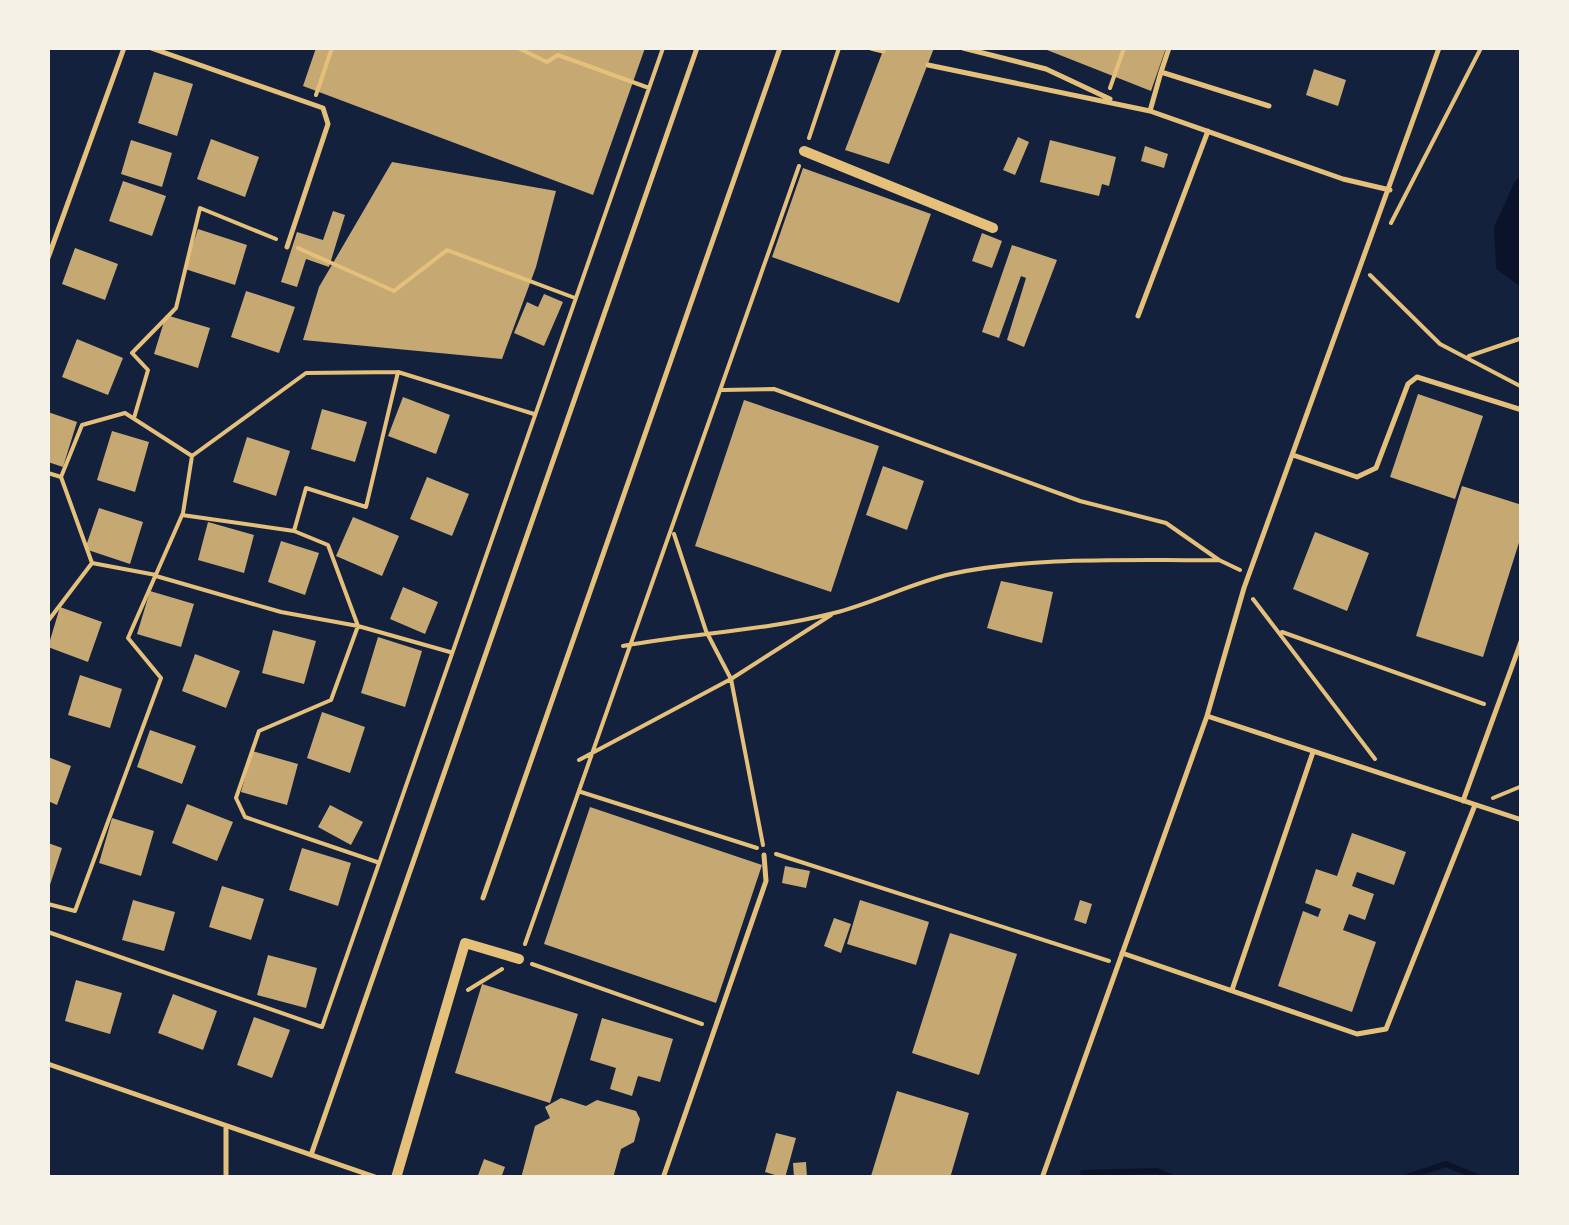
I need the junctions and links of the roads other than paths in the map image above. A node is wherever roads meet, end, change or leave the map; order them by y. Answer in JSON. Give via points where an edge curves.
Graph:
{"nodes":[{"id":1,"x":124,"y":48,"type":"edge"},
{"id":2,"x":151,"y":48,"type":"edge"},
{"id":3,"x":697,"y":48,"type":"edge"},
{"id":4,"x":780,"y":48,"type":"edge"},
{"id":5,"x":871,"y":48,"type":"edge"},
{"id":6,"x":963,"y":48,"type":"edge"},
{"id":7,"x":1169,"y":48,"type":"edge"},
{"id":8,"x":1438,"y":48,"type":"edge"},
{"id":9,"x":883,"y":51,"type":"dead end"},
{"id":10,"x":928,"y":65,"type":"dead end"},
{"id":11,"x":1161,"y":72,"type":"junction"},
{"id":12,"x":1123,"y":105,"type":"junction"},
{"id":13,"x":1269,"y":106,"type":"dead end"},
{"id":14,"x":1150,"y":111,"type":"junction"},
{"id":15,"x":1208,"y":131,"type":"junction"},
{"id":16,"x":804,"y":151,"type":"road end"},
{"id":17,"x":1390,"y":190,"type":"junction"},
{"id":18,"x":994,"y":228,"type":"dead end"},
{"id":19,"x":288,"y":246,"type":"road end"},
{"id":20,"x":48,"y":258,"type":"edge"},
{"id":21,"x":1138,"y":316,"type":"dead end"},
{"id":22,"x":1522,"y":410,"type":"edge"},
{"id":23,"x":1292,"y":456,"type":"junction"},
{"id":24,"x":1522,"y":639,"type":"edge"},
{"id":25,"x":1208,"y":716,"type":"junction"},
{"id":26,"x":1313,"y":752,"type":"junction"},
{"id":27,"x":1463,"y":802,"type":"junction"},
{"id":28,"x":1475,"y":805,"type":"junction"},
{"id":29,"x":1522,"y":820,"type":"edge"},
{"id":30,"x":764,"y":852,"type":"road end"},
{"id":31,"x":483,"y":898,"type":"dead end"},
{"id":32,"x":1122,"y":953,"type":"junction"},
{"id":33,"x":520,"y":960,"type":"road end"},
{"id":34,"x":1232,"y":991,"type":"junction"},
{"id":35,"x":48,"y":1064,"type":"edge"},
{"id":36,"x":226,"y":1127,"type":"junction"},
{"id":37,"x":311,"y":1155,"type":"junction"},
{"id":38,"x":226,"y":1178,"type":"edge"},
{"id":39,"x":378,"y":1178,"type":"edge"},
{"id":40,"x":396,"y":1178,"type":"edge"},
{"id":41,"x":663,"y":1178,"type":"edge"},
{"id":42,"x":1042,"y":1178,"type":"edge"}],
"edges":[{"from":1,"to":20,"type":"lane"},
{"from":2,"to":19,"type":"lane","via":[[322,108],[328,124]]},
{"from":3,"to":37,"type":"lane"},
{"from":4,"to":31,"type":"lane"},
{"from":5,"to":9,"type":"lane"},
{"from":6,"to":12,"type":"lane","via":[[1046,69]]},
{"from":7,"to":11,"type":"lane"},
{"from":8,"to":17,"type":"lane"},
{"from":10,"to":12,"type":"lane"},
{"from":11,"to":13,"type":"lane"},
{"from":11,"to":14,"type":"lane"},
{"from":12,"to":14,"type":"lane"},
{"from":14,"to":15,"type":"lane"},
{"from":15,"to":17,"type":"lane"},
{"from":15,"to":21,"type":"lane"},
{"from":16,"to":18,"type":"street"},
{"from":17,"to":23,"type":"lane"},
{"from":22,"to":23,"type":"lane","via":[[1417,378],[1408,384],[1368,476]]},
{"from":23,"to":25,"type":"lane","via":[[1244,588]]},
{"from":24,"to":27,"type":"lane"},
{"from":25,"to":26,"type":"lane"},
{"from":25,"to":32,"type":"lane"},
{"from":26,"to":27,"type":"lane"},
{"from":26,"to":34,"type":"lane"},
{"from":27,"to":28,"type":"lane"},
{"from":28,"to":29,"type":"lane"},
{"from":28,"to":34,"type":"lane","via":[[1386,1029],[1357,1034]]},
{"from":30,"to":41,"type":"lane","via":[[766,881]]},
{"from":32,"to":34,"type":"lane"},
{"from":32,"to":42,"type":"lane"},
{"from":33,"to":40,"type":"street","via":[[465,944]]},
{"from":35,"to":36,"type":"lane"},
{"from":36,"to":37,"type":"lane"},
{"from":36,"to":38,"type":"lane"},
{"from":37,"to":39,"type":"lane"}]}
